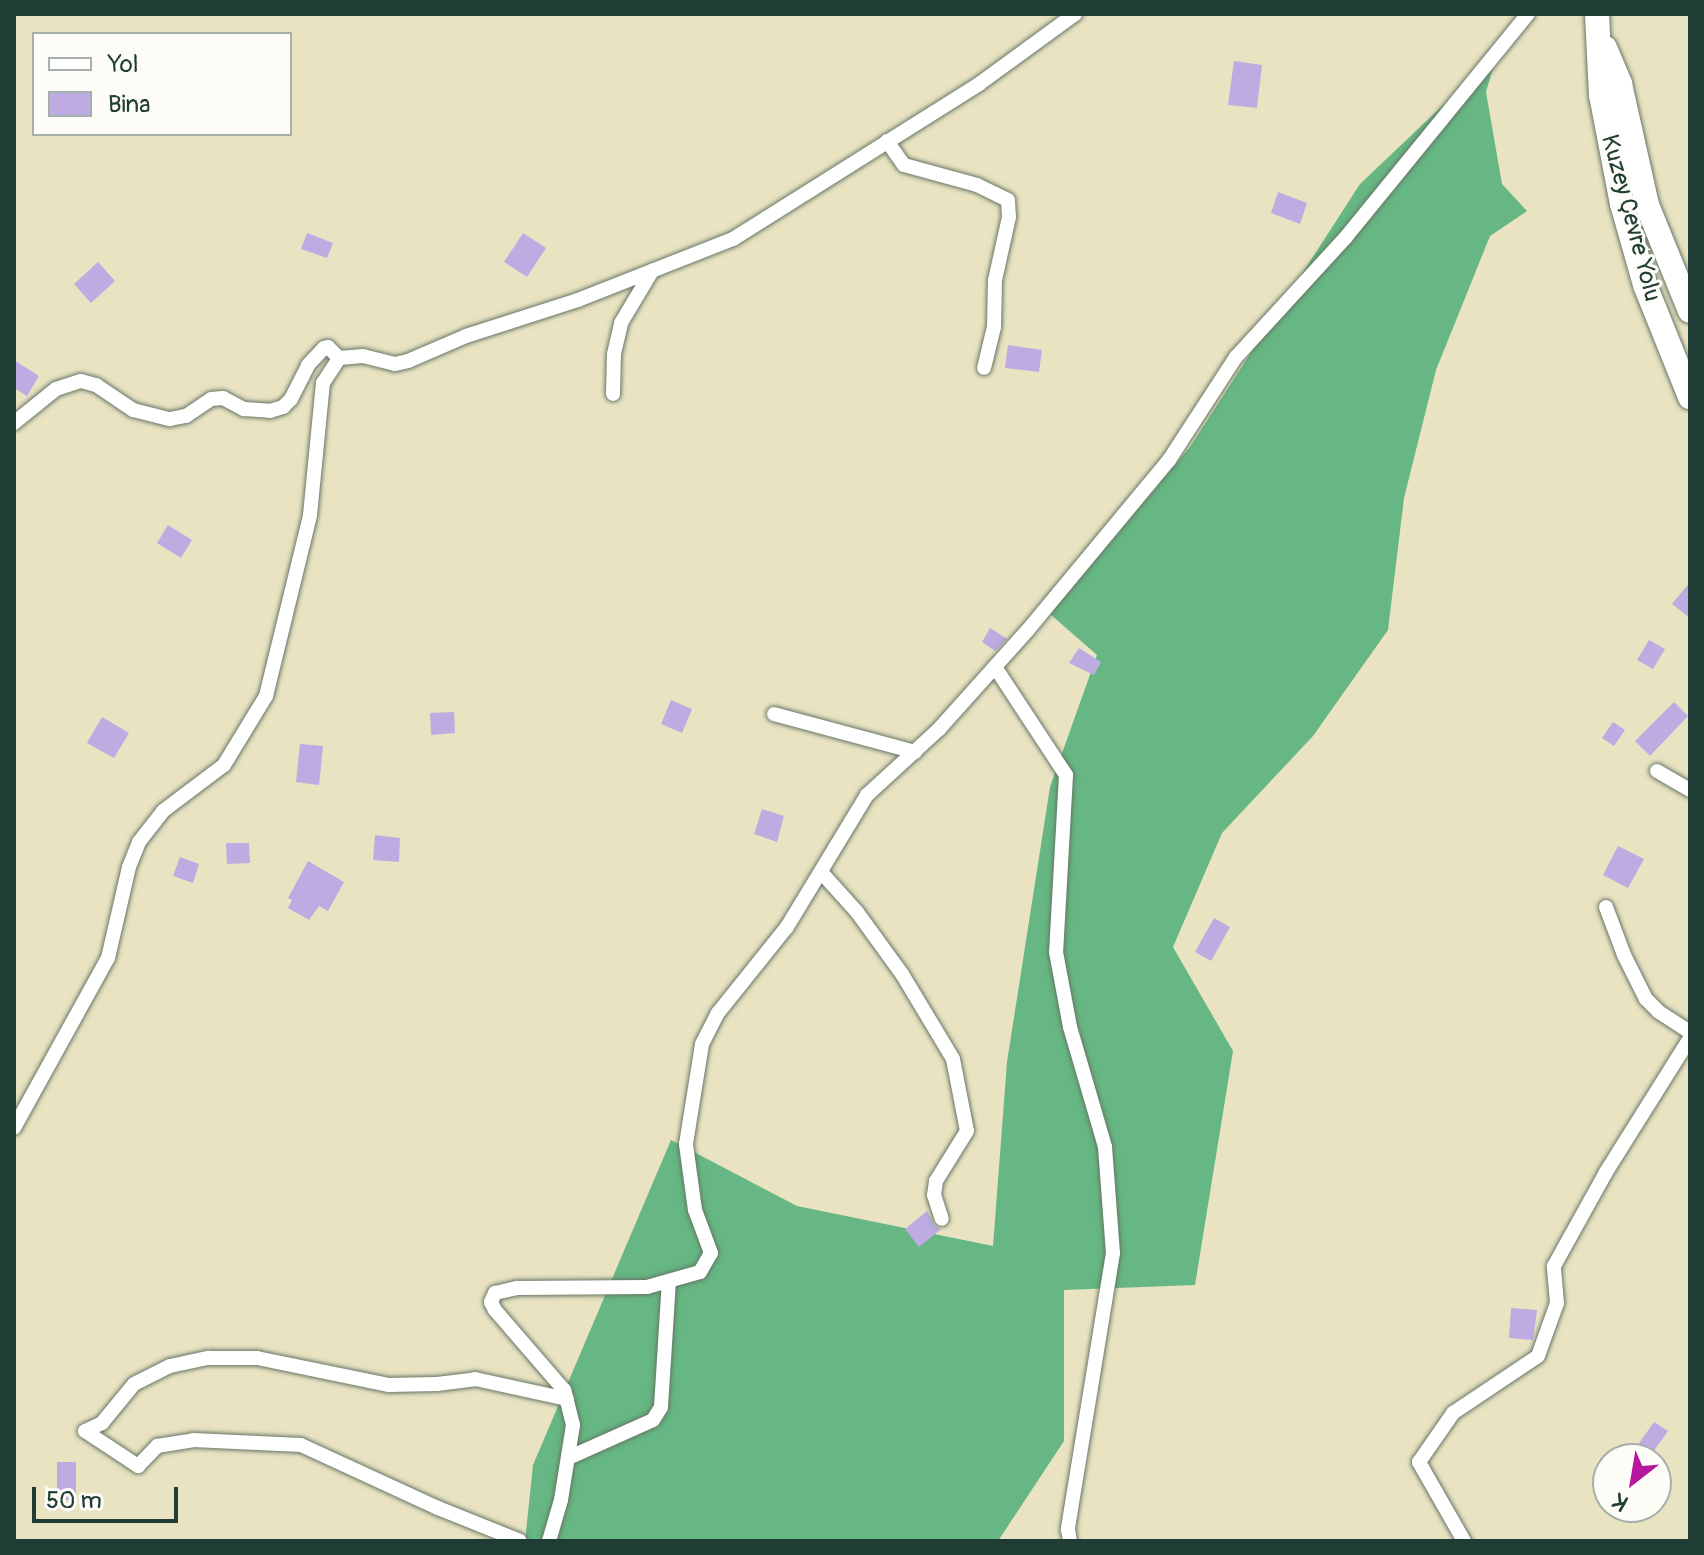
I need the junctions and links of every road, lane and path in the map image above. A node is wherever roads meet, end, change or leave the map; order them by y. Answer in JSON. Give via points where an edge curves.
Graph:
{"nodes":[{"id":1,"x":1075,"y":14,"type":"edge"},
{"id":2,"x":1528,"y":14,"type":"edge"},
{"id":3,"x":1598,"y":23,"type":"edge"},
{"id":4,"x":887,"y":141,"type":"junction"},
{"id":5,"x":652,"y":271,"type":"junction"},
{"id":6,"x":1690,"y":311,"type":"edge"},
{"id":7,"x":339,"y":358,"type":"junction"},
{"id":8,"x":984,"y":368,"type":"dead end"},
{"id":9,"x":613,"y":394,"type":"dead end"},
{"id":10,"x":1690,"y":397,"type":"edge"},
{"id":11,"x":14,"y":423,"type":"edge"},
{"id":12,"x":995,"y":667,"type":"junction"},
{"id":13,"x":774,"y":714,"type":"dead end"},
{"id":14,"x":915,"y":752,"type":"junction"},
{"id":15,"x":1657,"y":771,"type":"dead end"},
{"id":16,"x":1690,"y":790,"type":"edge"},
{"id":17,"x":821,"y":872,"type":"junction"},
{"id":18,"x":1606,"y":907,"type":"dead end"},
{"id":19,"x":1690,"y":1035,"type":"edge"},
{"id":20,"x":14,"y":1128,"type":"edge"},
{"id":21,"x":942,"y":1219,"type":"dead end"},
{"id":22,"x":669,"y":1281,"type":"junction"},
{"id":23,"x":567,"y":1399,"type":"junction"},
{"id":24,"x":568,"y":1458,"type":"junction"},
{"id":25,"x":1069,"y":1535,"type":"edge"},
{"id":26,"x":520,"y":1541,"type":"edge"},
{"id":27,"x":549,"y":1541,"type":"edge"},
{"id":28,"x":1058,"y":1541,"type":"edge"},
{"id":29,"x":1464,"y":1541,"type":"edge"}],
"edges":[{"from":1,"to":4,"type":"street","via":[[979,84]]},
{"from":2,"to":12,"type":"street","via":[[1346,237],[1236,357],[1169,460]]},
{"from":3,"to":6,"type":"main road","name":"Kuzey Çevre Yolu","via":[[1620,84],[1647,205]]},
{"from":3,"to":10,"type":"main road","name":"Kuzey Çevre Yolu","via":[[1601,95],[1622,204],[1645,285]]},
{"from":4,"to":5,"type":"street","via":[[757,227]]},
{"from":4,"to":8,"type":"street","via":[[904,165],[977,185],[1008,200],[995,280],[994,327]]},
{"from":5,"to":7,"type":"street","via":[[408,361]]},
{"from":5,"to":9,"type":"street","via":[[621,323]]},
{"from":7,"to":11,"type":"street","via":[[324,348],[308,365],[291,399],[270,411],[256,412],[223,398],[170,419],[133,410],[81,381],[56,389]]},
{"from":7,"to":20,"type":"street","via":[[323,383],[310,515],[266,696],[224,765],[163,811],[139,842],[108,958]]},
{"from":12,"to":14,"type":"street"},
{"from":12,"to":25,"type":"street","via":[[1066,775],[1056,952],[1070,1027],[1105,1147],[1113,1253]]},
{"from":13,"to":14,"type":"street"},
{"from":14,"to":17,"type":"street","via":[[867,795]]},
{"from":15,"to":16,"type":"street"},
{"from":17,"to":21,"type":"street","via":[[902,974],[953,1059],[967,1131],[936,1181],[934,1195]]},
{"from":17,"to":22,"type":"street","via":[[787,927],[718,1013],[702,1044],[686,1144],[695,1210],[711,1253],[700,1272]]},
{"from":18,"to":19,"type":"street","via":[[1646,999]]},
{"from":19,"to":29,"type":"street","via":[[1554,1266],[1557,1303],[1538,1356],[1453,1413],[1419,1462]]},
{"from":22,"to":23,"type":"street","via":[[647,1287],[517,1288],[495,1293],[495,1310]]},
{"from":22,"to":24,"type":"street","via":[[661,1407],[653,1420]]},
{"from":23,"to":24,"type":"street","via":[[573,1425]]},
{"from":23,"to":26,"type":"street","via":[[475,1379],[389,1385],[257,1358],[209,1358],[170,1366],[134,1384],[102,1423],[85,1431],[138,1466],[157,1446],[193,1440],[301,1445]]},
{"from":24,"to":27,"type":"street"},
{"from":25,"to":28,"type":"street"}]}
